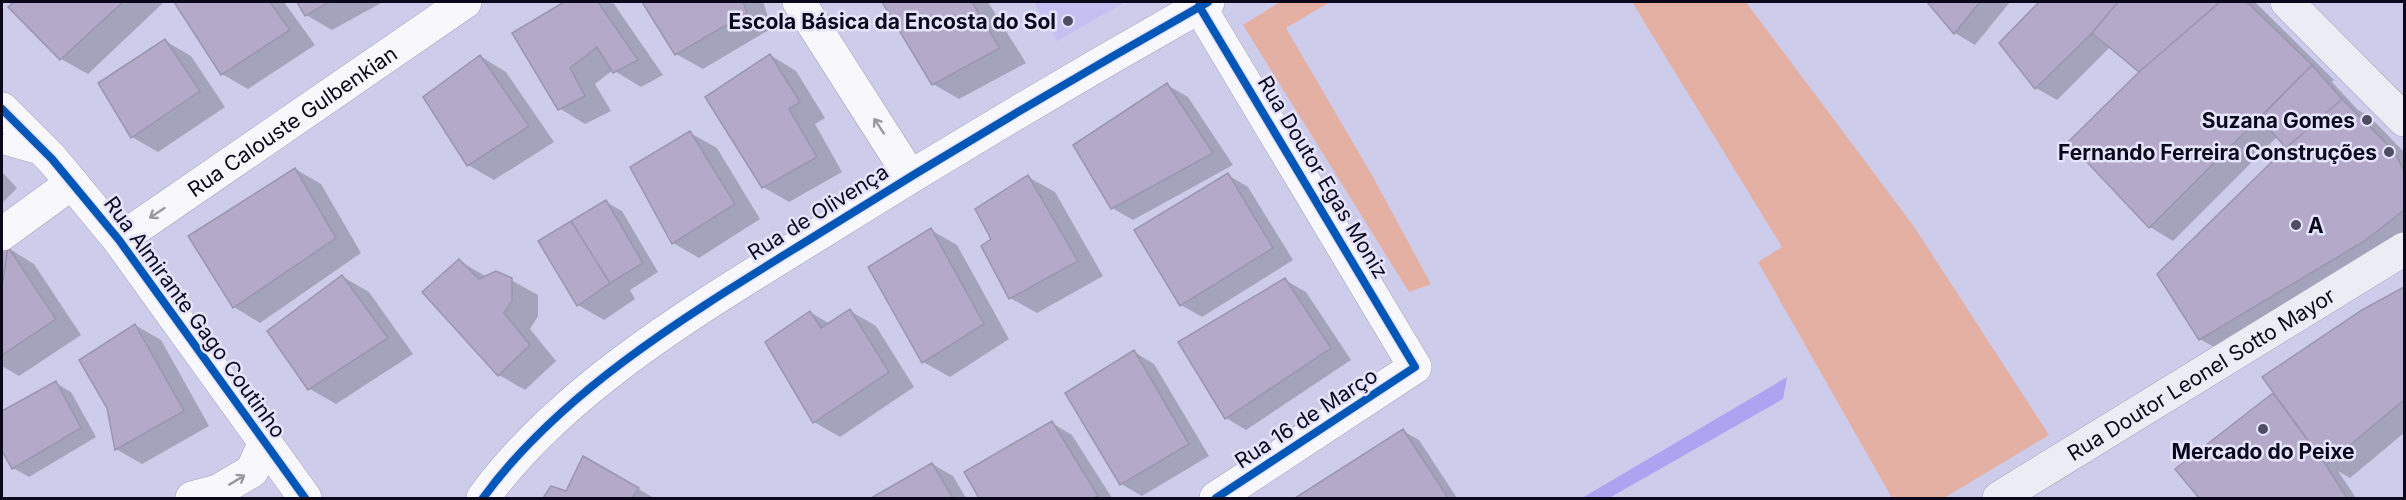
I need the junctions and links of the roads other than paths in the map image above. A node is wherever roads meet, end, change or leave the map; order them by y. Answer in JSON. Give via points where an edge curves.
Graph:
{"nodes":[{"id":1,"x":465,"y":2,"type":"edge"},
{"id":2,"x":799,"y":2,"type":"edge"},
{"id":3,"x":2287,"y":2,"type":"edge"},
{"id":4,"x":1203,"y":4,"type":"edge"},
{"id":5,"x":431,"y":11,"type":"edge"},
{"id":6,"x":2,"y":109,"type":"edge"},
{"id":7,"x":2404,"y":120,"type":"edge"},
{"id":8,"x":2,"y":144,"type":"edge"},
{"id":9,"x":62,"y":171,"type":"junction"},
{"id":10,"x":910,"y":176,"type":"junction"},
{"id":11,"x":2,"y":234,"type":"edge"},
{"id":12,"x":119,"y":240,"type":"junction"},
{"id":13,"x":2404,"y":249,"type":"edge"},
{"id":14,"x":1415,"y":367,"type":"joint"},
{"id":15,"x":265,"y":442,"type":"junction"},
{"id":16,"x":192,"y":498,"type":"edge"},
{"id":17,"x":305,"y":498,"type":"edge"},
{"id":18,"x":483,"y":498,"type":"edge"},
{"id":19,"x":1216,"y":498,"type":"edge"},
{"id":20,"x":1999,"y":498,"type":"edge"}],
"edges":[{"from":1,"to":5,"type":"street","name":"Rua Calouste Gulbenkian"},
{"from":10,"to":2,"type":"street","one_way":true},
{"from":3,"to":7,"type":"main road"},
{"from":4,"to":10,"type":"street","name":"Rua de Olivença"},
{"from":4,"to":14,"type":"street","name":"Rua Doutor Egas Moniz"},
{"from":5,"to":12,"type":"street","name":"Rua Calouste Gulbenkian","one_way":true},
{"from":6,"to":9,"type":"street","name":"Rua Almirante Gago Coutinho"},
{"from":8,"to":9,"type":"lane"},
{"from":9,"to":11,"type":"street"},
{"from":9,"to":12,"type":"street","name":"Rua Almirante Gago Coutinho"},
{"from":10,"to":18,"type":"street","name":"Rua de Olivença","via":[[702,306],[636,352],[537,437]]},
{"from":12,"to":15,"type":"street","name":"Rua Almirante Gago Coutinho"},
{"from":13,"to":20,"type":"main road","name":"Rua Doutor Leonel Sotto Mayor"},
{"from":14,"to":19,"type":"street","name":"Rua 16 de Março"},
{"from":16,"to":15,"type":"street","one_way":true,"via":[[218,491],[252,471]]},
{"from":15,"to":17,"type":"street","name":"Rua Almirante Gago Coutinho"}]}
